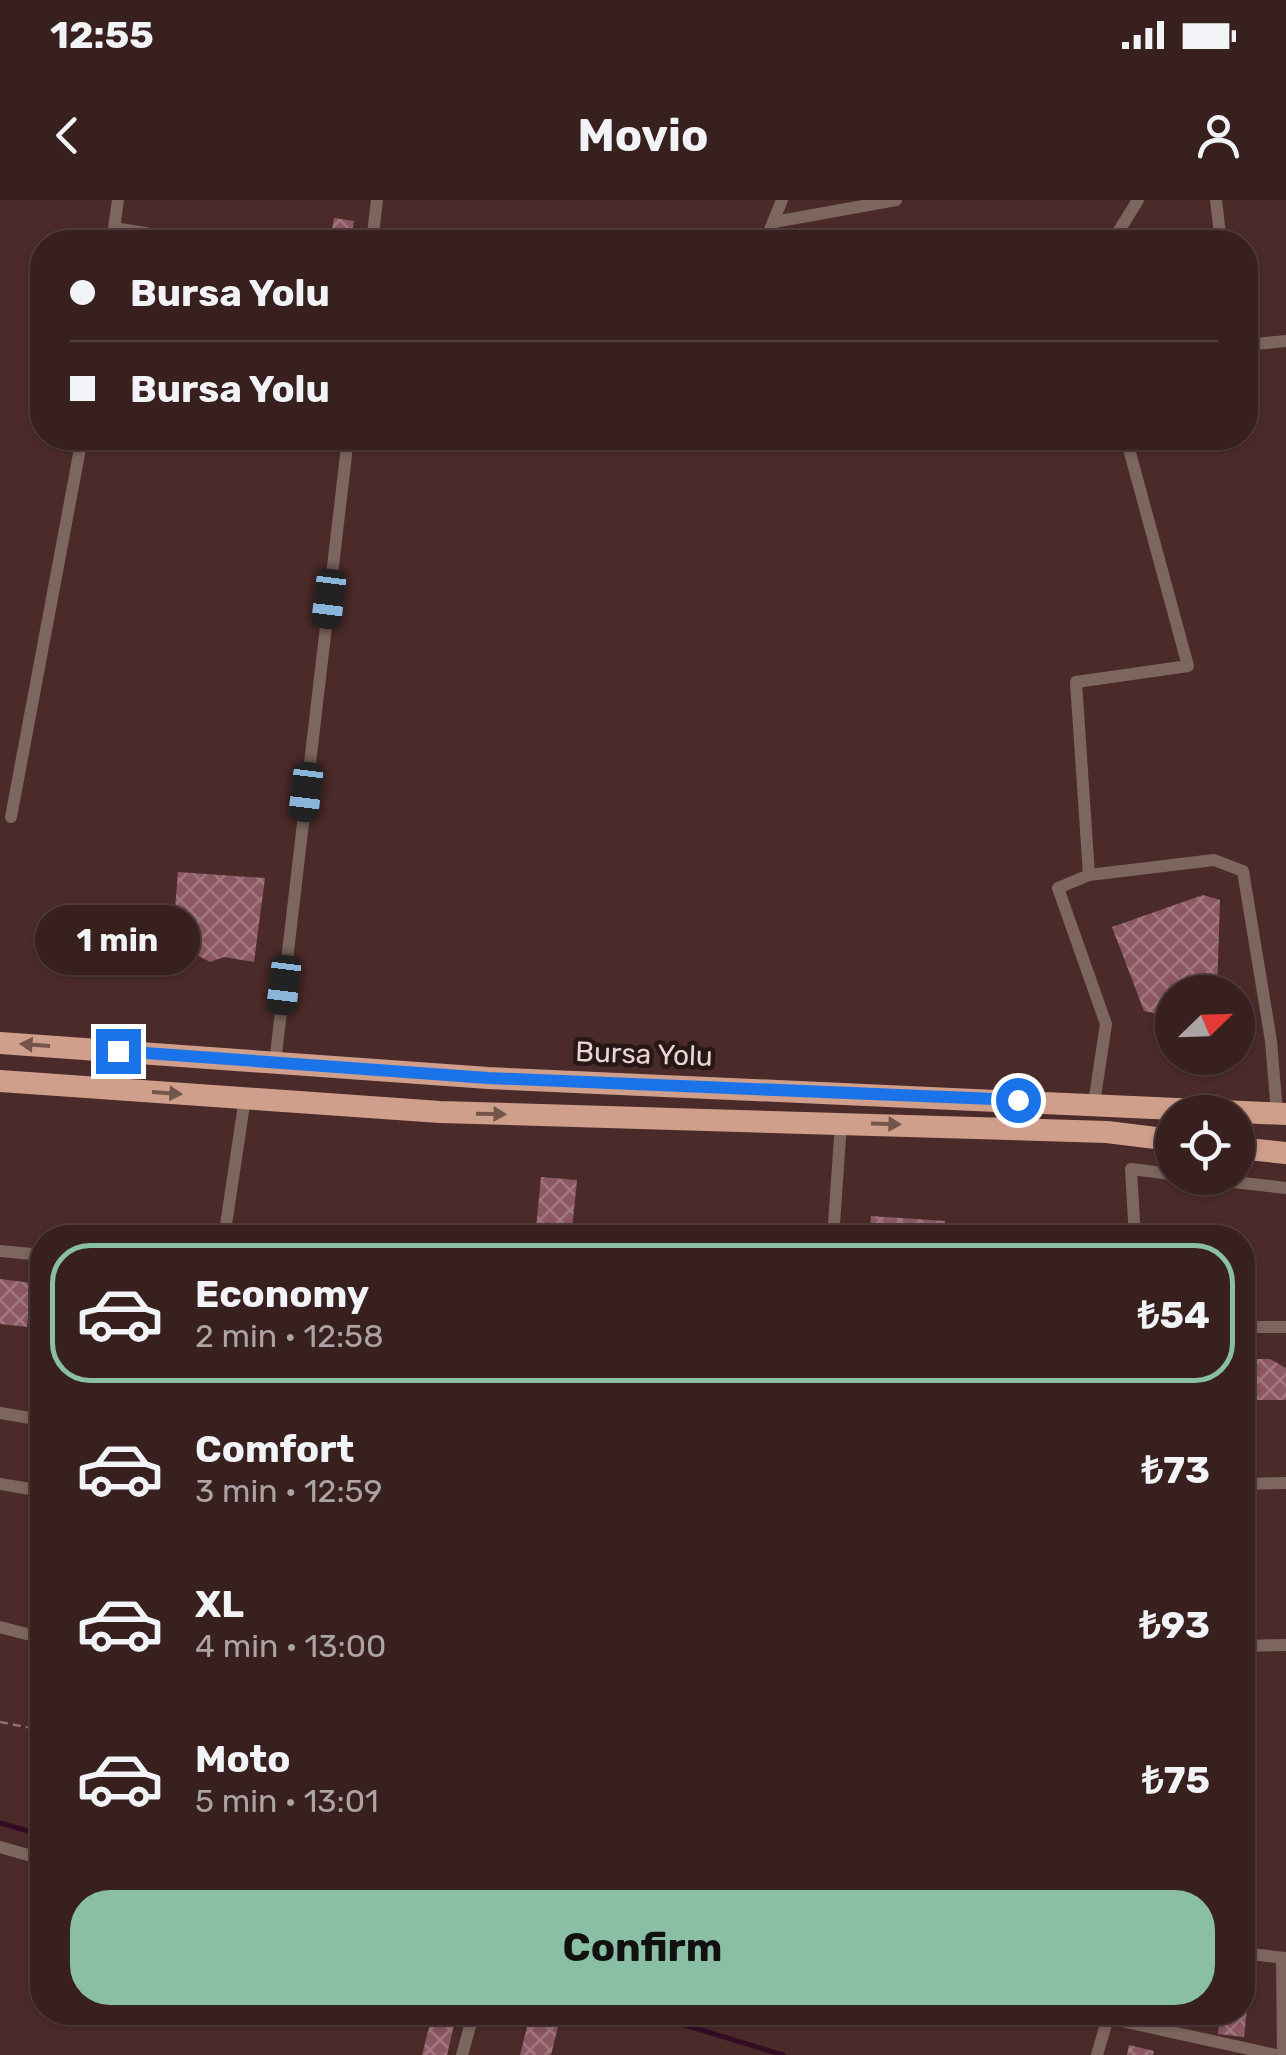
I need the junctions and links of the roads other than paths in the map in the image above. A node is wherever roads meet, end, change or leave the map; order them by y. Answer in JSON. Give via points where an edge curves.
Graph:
{"nodes":[{"id":1,"x":118,"y":200,"type":"edge"},
{"id":2,"x":377,"y":200,"type":"edge"},
{"id":3,"x":782,"y":200,"type":"edge"},
{"id":4,"x":896,"y":200,"type":"edge"},
{"id":5,"x":1138,"y":200,"type":"edge"},
{"id":6,"x":1216,"y":200,"type":"edge"},
{"id":7,"x":774,"y":222,"type":"junction"},
{"id":8,"x":114,"y":230,"type":"edge"},
{"id":9,"x":373,"y":230,"type":"edge"},
{"id":10,"x":770,"y":230,"type":"edge"},
{"id":11,"x":1119,"y":230,"type":"edge"},
{"id":12,"x":1220,"y":230,"type":"edge"},
{"id":13,"x":1286,"y":341,"type":"edge"},
{"id":14,"x":1258,"y":343,"type":"edge"},
{"id":15,"x":80,"y":450,"type":"edge"},
{"id":16,"x":347,"y":450,"type":"edge"},
{"id":17,"x":1129,"y":450,"type":"edge"},
{"id":18,"x":11,"y":816,"type":"dead end"},
{"id":19,"x":1090,"y":875,"type":"junction"},
{"id":20,"x":1286,"y":1040,"type":"edge"},
{"id":21,"x":1271,"y":1042,"type":"junction"},
{"id":22,"x":0,"y":1043,"type":"edge"},
{"id":23,"x":275,"y":1062,"type":"junction"},
{"id":24,"x":0,"y":1081,"type":"edge"},
{"id":25,"x":245,"y":1098,"type":"junction"},
{"id":26,"x":1094,"y":1103,"type":"junction"},
{"id":27,"x":1281,"y":1113,"type":"edge"},
{"id":28,"x":841,"y":1122,"type":"junction"},
{"id":29,"x":1155,"y":1138,"type":"edge"},
{"id":30,"x":1255,"y":1150,"type":"edge"},
{"id":31,"x":1286,"y":1154,"type":"edge"},
{"id":32,"x":1155,"y":1172,"type":"edge"},
{"id":33,"x":1255,"y":1184,"type":"edge"},
{"id":34,"x":1286,"y":1188,"type":"edge"},
{"id":35,"x":226,"y":1225,"type":"edge"},
{"id":36,"x":834,"y":1225,"type":"edge"},
{"id":37,"x":1134,"y":1225,"type":"edge"},
{"id":38,"x":0,"y":1251,"type":"edge"},
{"id":39,"x":30,"y":1254,"type":"edge"},
{"id":40,"x":1286,"y":1326,"type":"edge"},
{"id":41,"x":1255,"y":1327,"type":"edge"},
{"id":42,"x":0,"y":1413,"type":"edge"},
{"id":43,"x":30,"y":1418,"type":"edge"},
{"id":44,"x":1286,"y":1482,"type":"edge"},
{"id":45,"x":1255,"y":1483,"type":"edge"},
{"id":46,"x":0,"y":1484,"type":"edge"},
{"id":47,"x":30,"y":1489,"type":"edge"},
{"id":48,"x":0,"y":1627,"type":"edge"},
{"id":49,"x":30,"y":1635,"type":"edge"},
{"id":50,"x":1286,"y":1645,"type":"edge"},
{"id":51,"x":1255,"y":1646,"type":"edge"},
{"id":52,"x":0,"y":1846,"type":"edge"},
{"id":53,"x":30,"y":1855,"type":"edge"},
{"id":54,"x":1255,"y":1955,"type":"edge"},
{"id":55,"x":1284,"y":1958,"type":"edge"},
{"id":56,"x":470,"y":2025,"type":"edge"},
{"id":57,"x":1106,"y":2025,"type":"edge"},
{"id":58,"x":1148,"y":2025,"type":"edge"},
{"id":59,"x":462,"y":2055,"type":"edge"},
{"id":60,"x":1097,"y":2055,"type":"edge"},
{"id":61,"x":1280,"y":2055,"type":"edge"}],
"edges":[{"from":1,"to":8,"type":"street"},
{"from":2,"to":9,"type":"street"},
{"from":3,"to":7,"type":"street"},
{"from":4,"to":7,"type":"street"},
{"from":5,"to":11,"type":"street"},
{"from":6,"to":12,"type":"street"},
{"from":7,"to":10,"type":"street"},
{"from":13,"to":14,"type":"street"},
{"from":15,"to":18,"type":"street"},
{"from":16,"to":23,"type":"street"},
{"from":17,"to":19,"type":"street","via":[[1188,666],[1076,682]]},
{"from":19,"to":21,"type":"street","via":[[1214,860],[1243,871]]},
{"from":19,"to":26,"type":"street","via":[[1058,888],[1106,1024]]},
{"from":20,"to":21,"type":"street"},
{"from":21,"to":27,"type":"street"},
{"from":23,"to":22,"type":"highway","name":"Bursa Yolu","one_way":true},
{"from":23,"to":26,"type":"highway","name":"Bursa Yolu","via":[[488,1078]]},
{"from":24,"to":25,"type":"highway","one_way":true},
{"from":25,"to":28,"type":"highway","one_way":true,"via":[[440,1112]]},
{"from":25,"to":35,"type":"street"},
{"from":26,"to":27,"type":"highway","name":"Bursa Yolu"},
{"from":28,"to":29,"type":"highway","one_way":true},
{"from":28,"to":36,"type":"street"},
{"from":30,"to":31,"type":"highway"},
{"from":32,"to":37,"type":"street","via":[[1131,1169]]},
{"from":33,"to":34,"type":"street"},
{"from":38,"to":39,"type":"street"},
{"from":40,"to":41,"type":"street"},
{"from":42,"to":43,"type":"street"},
{"from":44,"to":45,"type":"street"},
{"from":46,"to":47,"type":"street"},
{"from":48,"to":49,"type":"street"},
{"from":50,"to":51,"type":"street"},
{"from":52,"to":53,"type":"street"},
{"from":54,"to":55,"type":"street"},
{"from":55,"to":61,"type":"street"},
{"from":56,"to":59,"type":"street"},
{"from":57,"to":60,"type":"street"},
{"from":58,"to":61,"type":"street"}]}
